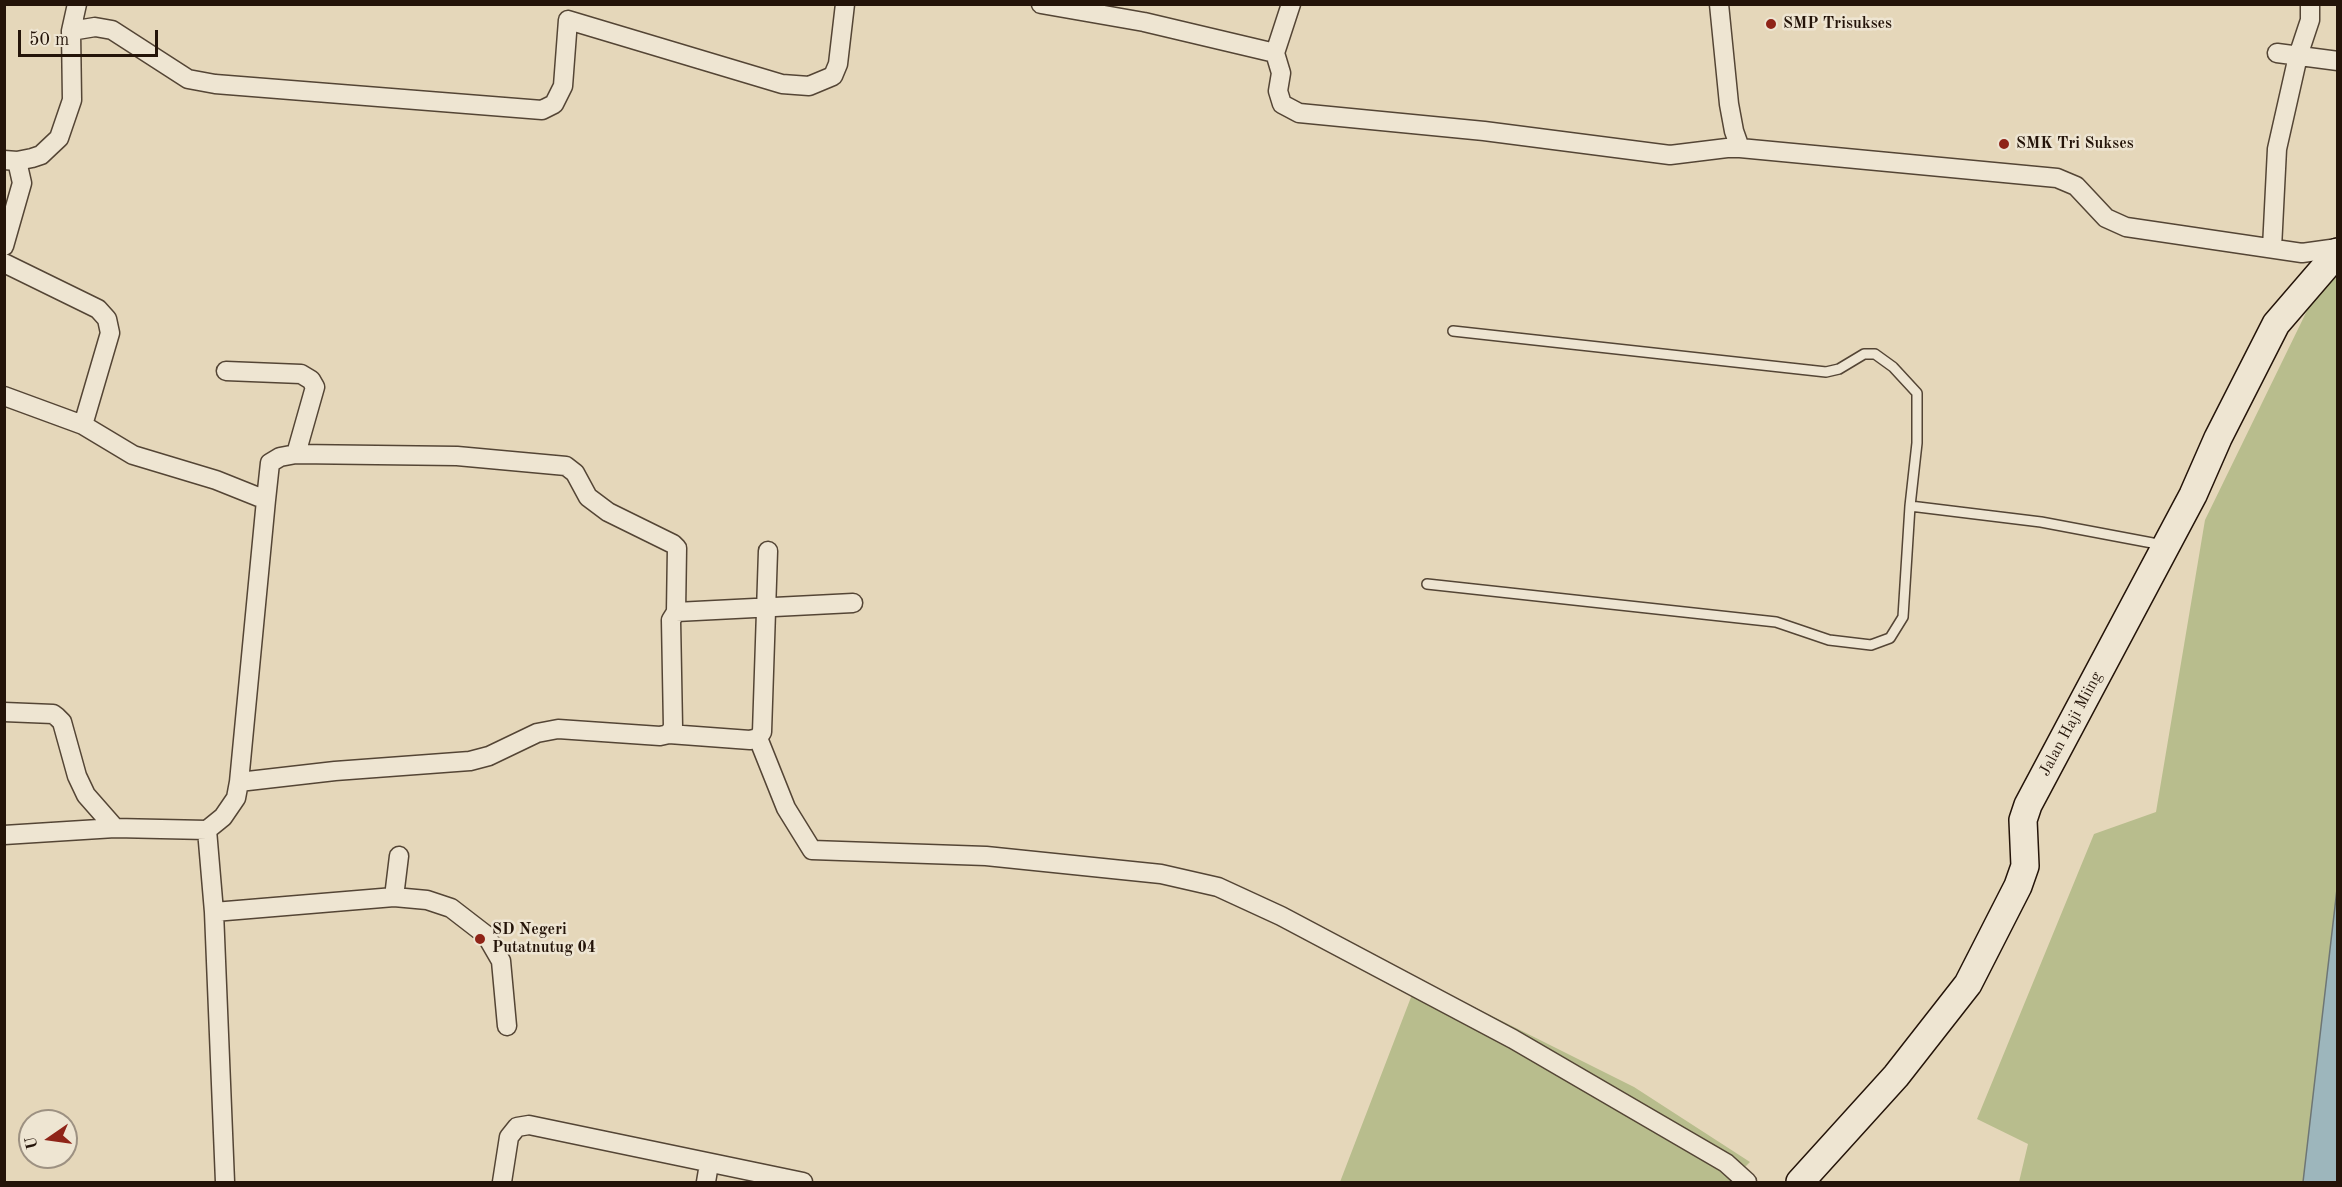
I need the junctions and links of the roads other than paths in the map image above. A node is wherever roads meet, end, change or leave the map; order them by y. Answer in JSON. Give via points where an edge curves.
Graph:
{"nodes":[{"id":1,"x":77,"y":4,"type":"edge"},
{"id":2,"x":845,"y":4,"type":"edge"},
{"id":3,"x":1041,"y":4,"type":"edge"},
{"id":4,"x":1291,"y":4,"type":"edge"},
{"id":5,"x":1719,"y":4,"type":"edge"},
{"id":6,"x":2310,"y":4,"type":"edge"},
{"id":7,"x":570,"y":12,"type":"edge"},
{"id":8,"x":70,"y":31,"type":"junction"},
{"id":9,"x":1275,"y":53,"type":"junction"},
{"id":10,"x":2277,"y":53,"type":"dead end"},
{"id":11,"x":2298,"y":56,"type":"junction"},
{"id":12,"x":2337,"y":61,"type":"edge"},
{"id":13,"x":1740,"y":148,"type":"junction"},
{"id":14,"x":16,"y":168,"type":"edge"},
{"id":15,"x":4,"y":246,"type":"edge"},
{"id":16,"x":2271,"y":248,"type":"junction"},
{"id":17,"x":2337,"y":248,"type":"edge"},
{"id":18,"x":2337,"y":252,"type":"edge"},
{"id":19,"x":4,"y":263,"type":"edge"},
{"id":20,"x":1453,"y":331,"type":"dead end"},
{"id":21,"x":226,"y":371,"type":"dead end"},
{"id":22,"x":4,"y":396,"type":"edge"},
{"id":23,"x":83,"y":425,"type":"junction"},
{"id":24,"x":296,"y":454,"type":"junction"},
{"id":25,"x":266,"y":500,"type":"junction"},
{"id":26,"x":1911,"y":506,"type":"junction"},
{"id":27,"x":2165,"y":546,"type":"junction"},
{"id":28,"x":768,"y":551,"type":"dead end"},
{"id":29,"x":1427,"y":584,"type":"dead end"},
{"id":30,"x":853,"y":603,"type":"dead end"},
{"id":31,"x":765,"y":607,"type":"junction"},
{"id":32,"x":676,"y":612,"type":"junction"},
{"id":33,"x":4,"y":712,"type":"edge"},
{"id":34,"x":669,"y":734,"type":"junction"},
{"id":35,"x":758,"y":738,"type":"junction"},
{"id":36,"x":239,"y":782,"type":"junction"},
{"id":37,"x":115,"y":828,"type":"junction"},
{"id":38,"x":207,"y":830,"type":"junction"},
{"id":39,"x":4,"y":835,"type":"edge"},
{"id":40,"x":399,"y":856,"type":"dead end"},
{"id":41,"x":394,"y":897,"type":"junction"},
{"id":42,"x":214,"y":912,"type":"junction"},
{"id":43,"x":507,"y":1026,"type":"dead end"},
{"id":44,"x":709,"y":1164,"type":"junction"},
{"id":45,"x":225,"y":1182,"type":"edge"},
{"id":46,"x":502,"y":1182,"type":"edge"},
{"id":47,"x":706,"y":1182,"type":"edge"},
{"id":48,"x":797,"y":1182,"type":"edge"},
{"id":49,"x":1747,"y":1182,"type":"edge"},
{"id":50,"x":1800,"y":1182,"type":"edge"}],
"edges":[{"from":1,"to":8,"type":"street"},
{"from":2,"to":7,"type":"street","via":[[838,64],[833,75],[808,86],[782,84]]},
{"from":3,"to":9,"type":"street","via":[[1144,22]]},
{"from":4,"to":9,"type":"street"},
{"from":5,"to":13,"type":"street","via":[[1729,104]]},
{"from":6,"to":11,"type":"street","via":[[2310,20]]},
{"from":7,"to":8,"type":"street","via":[[563,86],[554,104],[542,110],[197,81],[103,28]]},
{"from":8,"to":14,"type":"street","via":[[72,100],[63,129],[41,155]]},
{"from":9,"to":13,"type":"street","via":[[1281,73],[1278,91],[1282,104],[1299,113],[1670,155]]},
{"from":10,"to":11,"type":"street"},
{"from":11,"to":12,"type":"street"},
{"from":11,"to":16,"type":"street","via":[[2277,149]]},
{"from":13,"to":16,"type":"street","via":[[2057,178],[2076,186],[2106,218],[2126,227]]},
{"from":14,"to":15,"type":"street"},
{"from":16,"to":17,"type":"street","via":[[2302,253]]},
{"from":18,"to":27,"type":"main road","name":"Jalan Haji Miing","via":[[2276,324]]},
{"from":19,"to":23,"type":"street","via":[[98,309],[107,319],[110,333]]},
{"from":20,"to":26,"type":"lane","via":[[1827,372],[1864,354],[1875,354],[1917,393]]},
{"from":21,"to":24,"type":"street","via":[[302,374],[311,380],[315,387]]},
{"from":22,"to":23,"type":"street"},
{"from":23,"to":25,"type":"street","via":[[133,455]]},
{"from":24,"to":25,"type":"street","via":[[270,463]]},
{"from":24,"to":32,"type":"street","via":[[457,456],[566,466],[575,473],[588,497],[608,512],[677,548]]},
{"from":25,"to":36,"type":"street"},
{"from":26,"to":27,"type":"lane","via":[[2041,522]]},
{"from":26,"to":29,"type":"lane","via":[[1903,617],[1890,638],[1871,645],[1828,640],[1776,622]]},
{"from":27,"to":50,"type":"main road","name":"Jalan Haji Miing","via":[[2028,805],[2023,820],[2025,866],[1968,984],[1896,1076]]},
{"from":28,"to":31,"type":"street"},
{"from":30,"to":31,"type":"street"},
{"from":31,"to":32,"type":"street"},
{"from":31,"to":35,"type":"street","via":[[762,732]]},
{"from":32,"to":34,"type":"street","via":[[671,620],[673,727]]},
{"from":33,"to":37,"type":"street","via":[[53,714],[62,722],[86,795]]},
{"from":34,"to":35,"type":"street"},
{"from":34,"to":36,"type":"street","via":[[558,729],[537,733],[470,761]]},
{"from":35,"to":49,"type":"street","via":[[786,808],[812,850],[986,856],[1161,874],[1218,887],[1281,916],[1513,1039],[1726,1162]]},
{"from":36,"to":38,"type":"street","via":[[236,798],[223,817]]},
{"from":37,"to":38,"type":"street"},
{"from":37,"to":39,"type":"street"},
{"from":38,"to":42,"type":"street"},
{"from":40,"to":41,"type":"street"},
{"from":41,"to":42,"type":"street"},
{"from":41,"to":43,"type":"street","via":[[427,900],[451,908],[486,935],[501,961]]},
{"from":42,"to":45,"type":"street"},
{"from":44,"to":46,"type":"street","via":[[529,1125],[517,1128],[509,1137]]},
{"from":44,"to":47,"type":"street"},
{"from":44,"to":48,"type":"street"}]}
